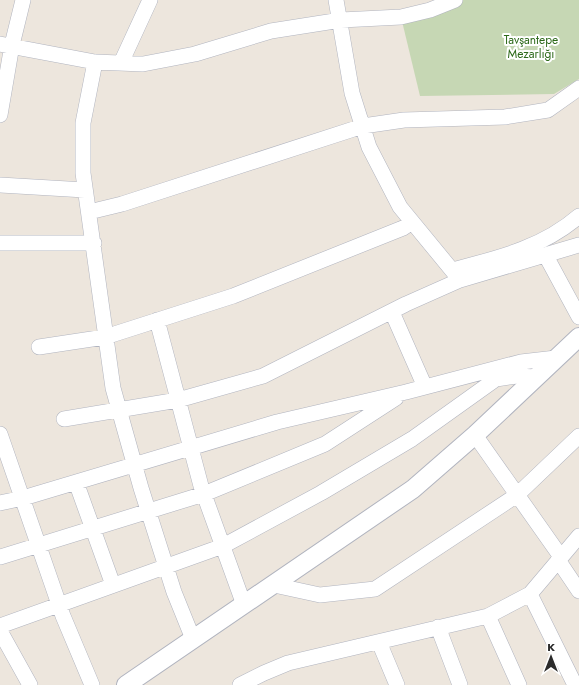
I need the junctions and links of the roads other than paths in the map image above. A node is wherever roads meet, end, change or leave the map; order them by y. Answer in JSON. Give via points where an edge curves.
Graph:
{"nodes":[{"id":1,"x":23,"y":0,"type":"edge"},
{"id":2,"x":150,"y":0,"type":"edge"},
{"id":3,"x":336,"y":0,"type":"edge"},
{"id":4,"x":455,"y":0,"type":"edge"},
{"id":5,"x":341,"y":20,"type":"junction"},
{"id":6,"x":6,"y":45,"type":"edge"},
{"id":7,"x":95,"y":62,"type":"junction"},
{"id":8,"x":121,"y":63,"type":"junction"},
{"id":9,"x":579,"y":88,"type":"edge"},
{"id":10,"x":0,"y":115,"type":"edge"},
{"id":11,"x":363,"y":126,"type":"junction"},
{"id":12,"x":0,"y":185,"type":"edge"},
{"id":13,"x":85,"y":190,"type":"junction"},
{"id":14,"x":88,"y":212,"type":"junction"},
{"id":15,"x":579,"y":216,"type":"edge"},
{"id":16,"x":412,"y":222,"type":"junction"},
{"id":17,"x":0,"y":243,"type":"edge"},
{"id":18,"x":94,"y":243,"type":"junction"},
{"id":19,"x":579,"y":246,"type":"edge"},
{"id":20,"x":546,"y":256,"type":"junction"},
{"id":21,"x":456,"y":275,"type":"junction"},
{"id":22,"x":392,"y":312,"type":"junction"},
{"id":23,"x":579,"y":317,"type":"edge"},
{"id":24,"x":157,"y":320,"type":"junction"},
{"id":25,"x":105,"y":337,"type":"junction"},
{"id":26,"x":579,"y":337,"type":"edge"},
{"id":27,"x":39,"y":346,"type":"dead end"},
{"id":28,"x":556,"y":358,"type":"junction"},
{"id":29,"x":536,"y":377,"type":"junction"},
{"id":30,"x":425,"y":387,"type":"junction"},
{"id":31,"x":406,"y":392,"type":"junction"},
{"id":32,"x":178,"y":400,"type":"junction"},
{"id":33,"x":119,"y":410,"type":"junction"},
{"id":34,"x":64,"y":419,"type":"dead end"},
{"id":35,"x":0,"y":434,"type":"edge"},
{"id":36,"x":475,"y":435,"type":"junction"},
{"id":37,"x":579,"y":436,"type":"edge"},
{"id":38,"x":191,"y":447,"type":"junction"},
{"id":39,"x":134,"y":464,"type":"junction"},
{"id":40,"x":76,"y":482,"type":"junction"},
{"id":41,"x":204,"y":494,"type":"junction"},
{"id":42,"x":517,"y":495,"type":"junction"},
{"id":43,"x":22,"y":498,"type":"junction"},
{"id":44,"x":0,"y":503,"type":"edge"},
{"id":45,"x":148,"y":511,"type":"junction"},
{"id":46,"x":93,"y":529,"type":"junction"},
{"id":47,"x":579,"y":536,"type":"edge"},
{"id":48,"x":223,"y":546,"type":"junction"},
{"id":49,"x":39,"y":547,"type":"junction"},
{"id":50,"x":0,"y":557,"type":"edge"},
{"id":51,"x":560,"y":558,"type":"junction"},
{"id":52,"x":166,"y":567,"type":"junction"},
{"id":53,"x":113,"y":585,"type":"junction"},
{"id":54,"x":274,"y":585,"type":"junction"},
{"id":55,"x":579,"y":591,"type":"edge"},
{"id":56,"x":530,"y":594,"type":"junction"},
{"id":57,"x":59,"y":604,"type":"junction"},
{"id":58,"x":244,"y":605,"type":"junction"},
{"id":59,"x":488,"y":616,"type":"junction"},
{"id":60,"x":0,"y":626,"type":"edge"},
{"id":61,"x":438,"y":627,"type":"junction"},
{"id":62,"x":0,"y":631,"type":"edge"},
{"id":63,"x":193,"y":638,"type":"junction"},
{"id":64,"x":379,"y":642,"type":"junction"},
{"id":65,"x":266,"y":679,"type":"edge"},
{"id":66,"x":30,"y":685,"type":"edge"},
{"id":67,"x":92,"y":685,"type":"edge"},
{"id":68,"x":126,"y":685,"type":"edge"},
{"id":69,"x":240,"y":685,"type":"edge"},
{"id":70,"x":397,"y":685,"type":"edge"},
{"id":71,"x":460,"y":685,"type":"edge"},
{"id":72,"x":519,"y":685,"type":"edge"},
{"id":73,"x":575,"y":685,"type":"edge"}],
"edges":[{"from":1,"to":6,"type":"street"},
{"from":2,"to":8,"type":"street"},
{"from":3,"to":5,"type":"street"},
{"from":4,"to":5,"type":"street","via":[[430,10],[401,17]]},
{"from":5,"to":8,"type":"street","via":[[271,31],[195,54],[143,64]]},
{"from":5,"to":11,"type":"street","via":[[352,93]]},
{"from":6,"to":7,"type":"street"},
{"from":6,"to":10,"type":"street"},
{"from":7,"to":8,"type":"street"},
{"from":7,"to":13,"type":"street","via":[[83,123]]},
{"from":9,"to":11,"type":"street","via":[[548,110],[505,117],[404,120]]},
{"from":11,"to":14,"type":"street","via":[[122,204]]},
{"from":11,"to":16,"type":"street","via":[[369,147],[400,207]]},
{"from":12,"to":13,"type":"street"},
{"from":13,"to":14,"type":"street"},
{"from":14,"to":18,"type":"street"},
{"from":15,"to":21,"type":"street","via":[[567,227],[519,252]]},
{"from":16,"to":21,"type":"street"},
{"from":16,"to":24,"type":"street","via":[[403,228],[233,296]]},
{"from":17,"to":18,"type":"street"},
{"from":18,"to":25,"type":"street"},
{"from":19,"to":20,"type":"street"},
{"from":20,"to":21,"type":"street"},
{"from":20,"to":23,"type":"street"},
{"from":21,"to":22,"type":"street"},
{"from":22,"to":30,"type":"street"},
{"from":22,"to":32,"type":"street","via":[[263,376]]},
{"from":24,"to":25,"type":"street"},
{"from":24,"to":32,"type":"street"},
{"from":25,"to":27,"type":"street"},
{"from":25,"to":33,"type":"street"},
{"from":26,"to":28,"type":"street"},
{"from":28,"to":29,"type":"street"},
{"from":28,"to":30,"type":"street","via":[[522,362]]},
{"from":29,"to":36,"type":"street"},
{"from":29,"to":48,"type":"street","via":[[496,379],[412,440]]},
{"from":30,"to":31,"type":"street"},
{"from":31,"to":38,"type":"street","via":[[277,422]]},
{"from":31,"to":41,"type":"street","via":[[325,444]]},
{"from":32,"to":33,"type":"street"},
{"from":32,"to":38,"type":"street"},
{"from":33,"to":34,"type":"street"},
{"from":33,"to":39,"type":"street"},
{"from":35,"to":43,"type":"street"},
{"from":36,"to":42,"type":"street"},
{"from":36,"to":54,"type":"street","via":[[413,490]]},
{"from":37,"to":42,"type":"street"},
{"from":38,"to":39,"type":"street"},
{"from":38,"to":41,"type":"street"},
{"from":39,"to":40,"type":"street"},
{"from":39,"to":45,"type":"street"},
{"from":40,"to":43,"type":"street"},
{"from":40,"to":46,"type":"street"},
{"from":41,"to":45,"type":"street"},
{"from":41,"to":48,"type":"street"},
{"from":42,"to":51,"type":"street"},
{"from":42,"to":54,"type":"street","via":[[375,588],[320,595]]},
{"from":43,"to":44,"type":"street"},
{"from":43,"to":49,"type":"street"},
{"from":45,"to":46,"type":"street"},
{"from":45,"to":52,"type":"street"},
{"from":46,"to":49,"type":"street"},
{"from":46,"to":53,"type":"street"},
{"from":47,"to":51,"type":"street"},
{"from":48,"to":52,"type":"street"},
{"from":48,"to":58,"type":"street"},
{"from":49,"to":50,"type":"street"},
{"from":49,"to":57,"type":"street"},
{"from":51,"to":55,"type":"street"},
{"from":51,"to":56,"type":"street"},
{"from":52,"to":53,"type":"street"},
{"from":52,"to":63,"type":"street"},
{"from":53,"to":57,"type":"street"},
{"from":54,"to":58,"type":"street"},
{"from":56,"to":59,"type":"street"},
{"from":56,"to":73,"type":"street"},
{"from":57,"to":60,"type":"street"},
{"from":57,"to":67,"type":"street"},
{"from":58,"to":63,"type":"street"},
{"from":59,"to":61,"type":"street"},
{"from":59,"to":72,"type":"street"},
{"from":61,"to":64,"type":"street"},
{"from":61,"to":71,"type":"street"},
{"from":62,"to":66,"type":"street"},
{"from":63,"to":68,"type":"street"},
{"from":64,"to":65,"type":"street","via":[[288,663]]},
{"from":64,"to":70,"type":"street"},
{"from":65,"to":69,"type":"street"}]}
